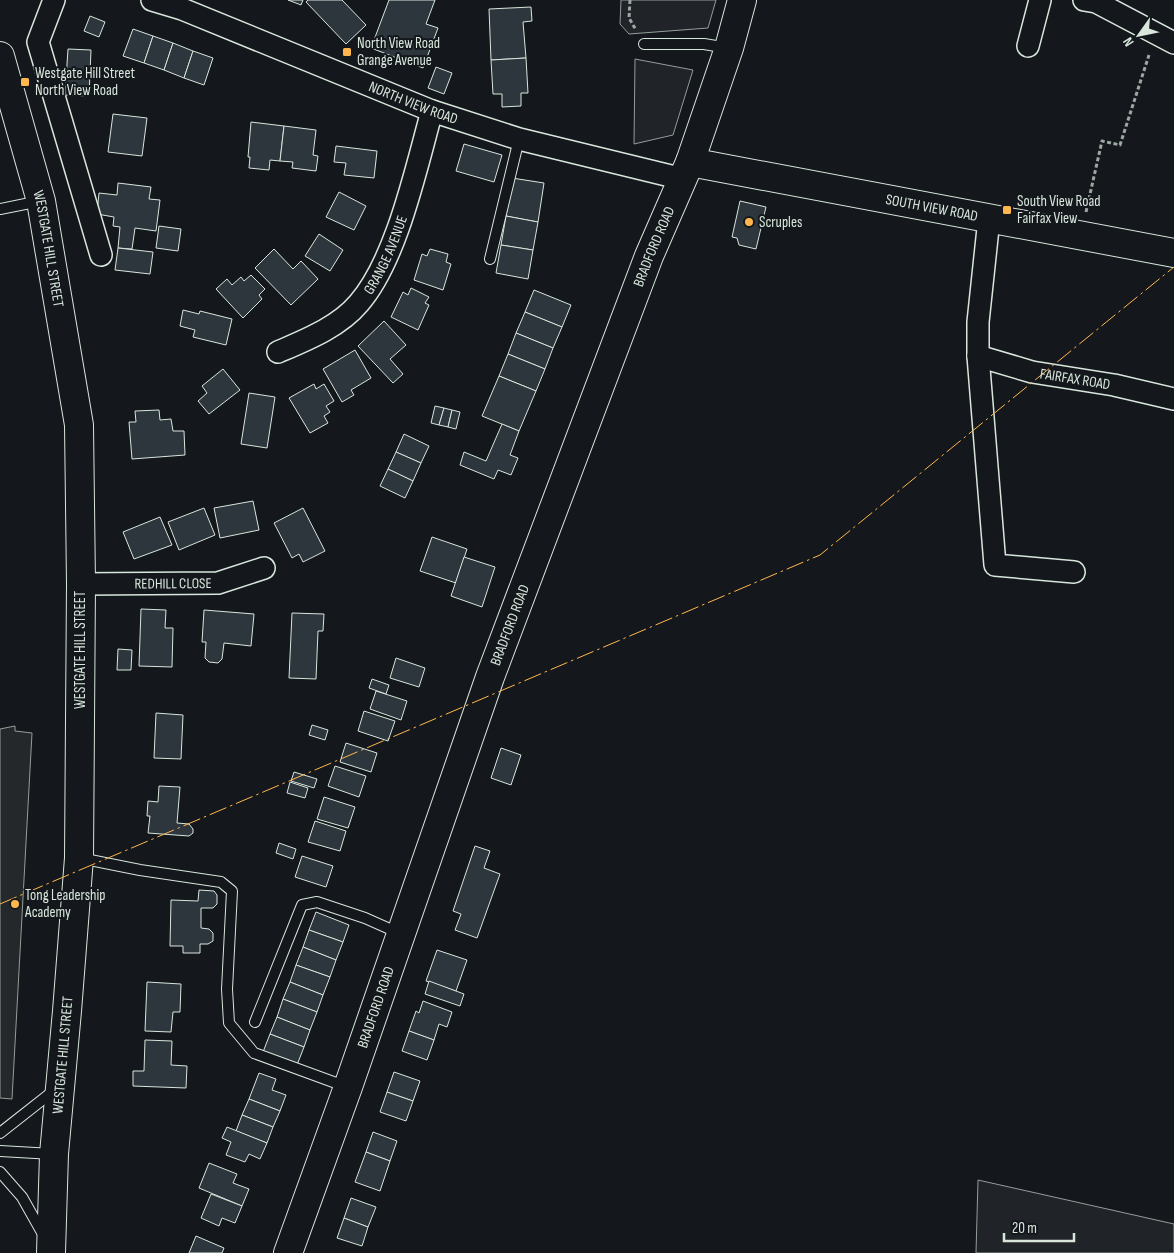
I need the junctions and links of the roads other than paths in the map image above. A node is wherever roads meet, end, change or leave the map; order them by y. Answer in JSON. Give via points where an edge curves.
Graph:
{"nodes":[{"id":1,"x":54,"y":0,"type":"edge"},
{"id":2,"x":152,"y":0,"type":"edge"},
{"id":3,"x":742,"y":0,"type":"edge"},
{"id":4,"x":1040,"y":0,"type":"edge"},
{"id":5,"x":1084,"y":0,"type":"edge"},
{"id":6,"x":1165,"y":38,"type":"edge"},
{"id":7,"x":644,"y":44,"type":"road end"},
{"id":8,"x":1028,"y":46,"type":"dead end"},
{"id":9,"x":729,"y":48,"type":"junction"},
{"id":10,"x":1,"y":64,"type":"edge"},
{"id":11,"x":432,"y":111,"type":"junction"},
{"id":12,"x":519,"y":139,"type":"junction"},
{"id":13,"x":686,"y":171,"type":"junction"},
{"id":14,"x":41,"y":201,"type":"junction"},
{"id":15,"x":0,"y":209,"type":"edge"},
{"id":16,"x":989,"y":219,"type":"junction"},
{"id":17,"x":1174,"y":253,"type":"edge"},
{"id":18,"x":101,"y":255,"type":"dead end"},
{"id":19,"x":490,"y":259,"type":"dead end"},
{"id":20,"x":278,"y":352,"type":"dead end"},
{"id":21,"x":978,"y":356,"type":"junction"},
{"id":22,"x":1174,"y":399,"type":"edge"},
{"id":23,"x":264,"y":568,"type":"dead end"},
{"id":24,"x":1074,"y":572,"type":"dead end"},
{"id":25,"x":81,"y":584,"type":"junction"},
{"id":26,"x":80,"y":858,"type":"junction"},
{"id":27,"x":402,"y":934,"type":"junction"},
{"id":28,"x":255,"y":1022,"type":"dead end"},
{"id":29,"x":60,"y":1086,"type":"junction"},
{"id":30,"x":348,"y":1088,"type":"junction"},
{"id":31,"x":0,"y":1133,"type":"edge"},
{"id":32,"x":0,"y":1151,"type":"edge"},
{"id":33,"x":54,"y":1154,"type":"junction"},
{"id":34,"x":0,"y":1172,"type":"edge"},
{"id":35,"x":51,"y":1250,"type":"edge"},
{"id":36,"x":288,"y":1253,"type":"edge"}],
"edges":[{"from":1,"to":18,"type":"street","via":[[38,42]]},
{"from":2,"to":11,"type":"street","name":"NORTH VIEW ROAD"},
{"from":3,"to":9,"type":"main road","name":"BRADFORD ROAD"},
{"from":4,"to":8,"type":"street"},
{"from":5,"to":6,"type":"street","via":[[1096,2]]},
{"from":7,"to":9,"type":"lane","via":[[704,44]]},
{"from":9,"to":13,"type":"main road","name":"BRADFORD ROAD"},
{"from":10,"to":14,"type":"main road","name":"WESTGATE HILL STREET"},
{"from":11,"to":12,"type":"street","name":"NORTH VIEW ROAD"},
{"from":11,"to":20,"type":"street","name":"GRANGE AVENUE","via":[[390,250],[373,284],[358,304],[337,322]]},
{"from":12,"to":13,"type":"street","name":"NORTH VIEW ROAD"},
{"from":12,"to":19,"type":"lane"},
{"from":13,"to":16,"type":"main road","name":"SOUTH VIEW ROAD"},
{"from":13,"to":27,"type":"main road","name":"BRADFORD ROAD","via":[[649,256],[490,677]]},
{"from":14,"to":15,"type":"lane"},
{"from":14,"to":25,"type":"main road","name":"WESTGATE HILL STREET","via":[[80,425]]},
{"from":16,"to":17,"type":"main road","name":"SOUTH VIEW ROAD"},
{"from":16,"to":21,"type":"street","via":[[978,322]]},
{"from":21,"to":22,"type":"street","name":"FAIRFAX ROAD","via":[[1032,372],[1114,385]]},
{"from":21,"to":24,"type":"street","via":[[995,565]]},
{"from":23,"to":25,"type":"street","name":"REDHILL CLOSE","via":[[218,583]]},
{"from":25,"to":26,"type":"main road","name":"WESTGATE HILL STREET"},
{"from":26,"to":29,"type":"main road","name":"WESTGATE HILL STREET"},
{"from":26,"to":30,"type":"lane","via":[[221,882],[232,891],[227,989],[229,1022],[254,1053]]},
{"from":27,"to":28,"type":"lane","via":[[317,902],[302,905]]},
{"from":27,"to":30,"type":"main road","name":"BRADFORD ROAD"},
{"from":29,"to":31,"type":"lane"},
{"from":29,"to":33,"type":"main road","name":"WESTGATE HILL STREET"},
{"from":30,"to":36,"type":"main road","name":"BRADFORD ROAD"},
{"from":32,"to":33,"type":"lane"},
{"from":33,"to":35,"type":"main road","name":"WESTGATE HILL STREET"},
{"from":34,"to":35,"type":"lane","via":[[22,1197]]}]}
